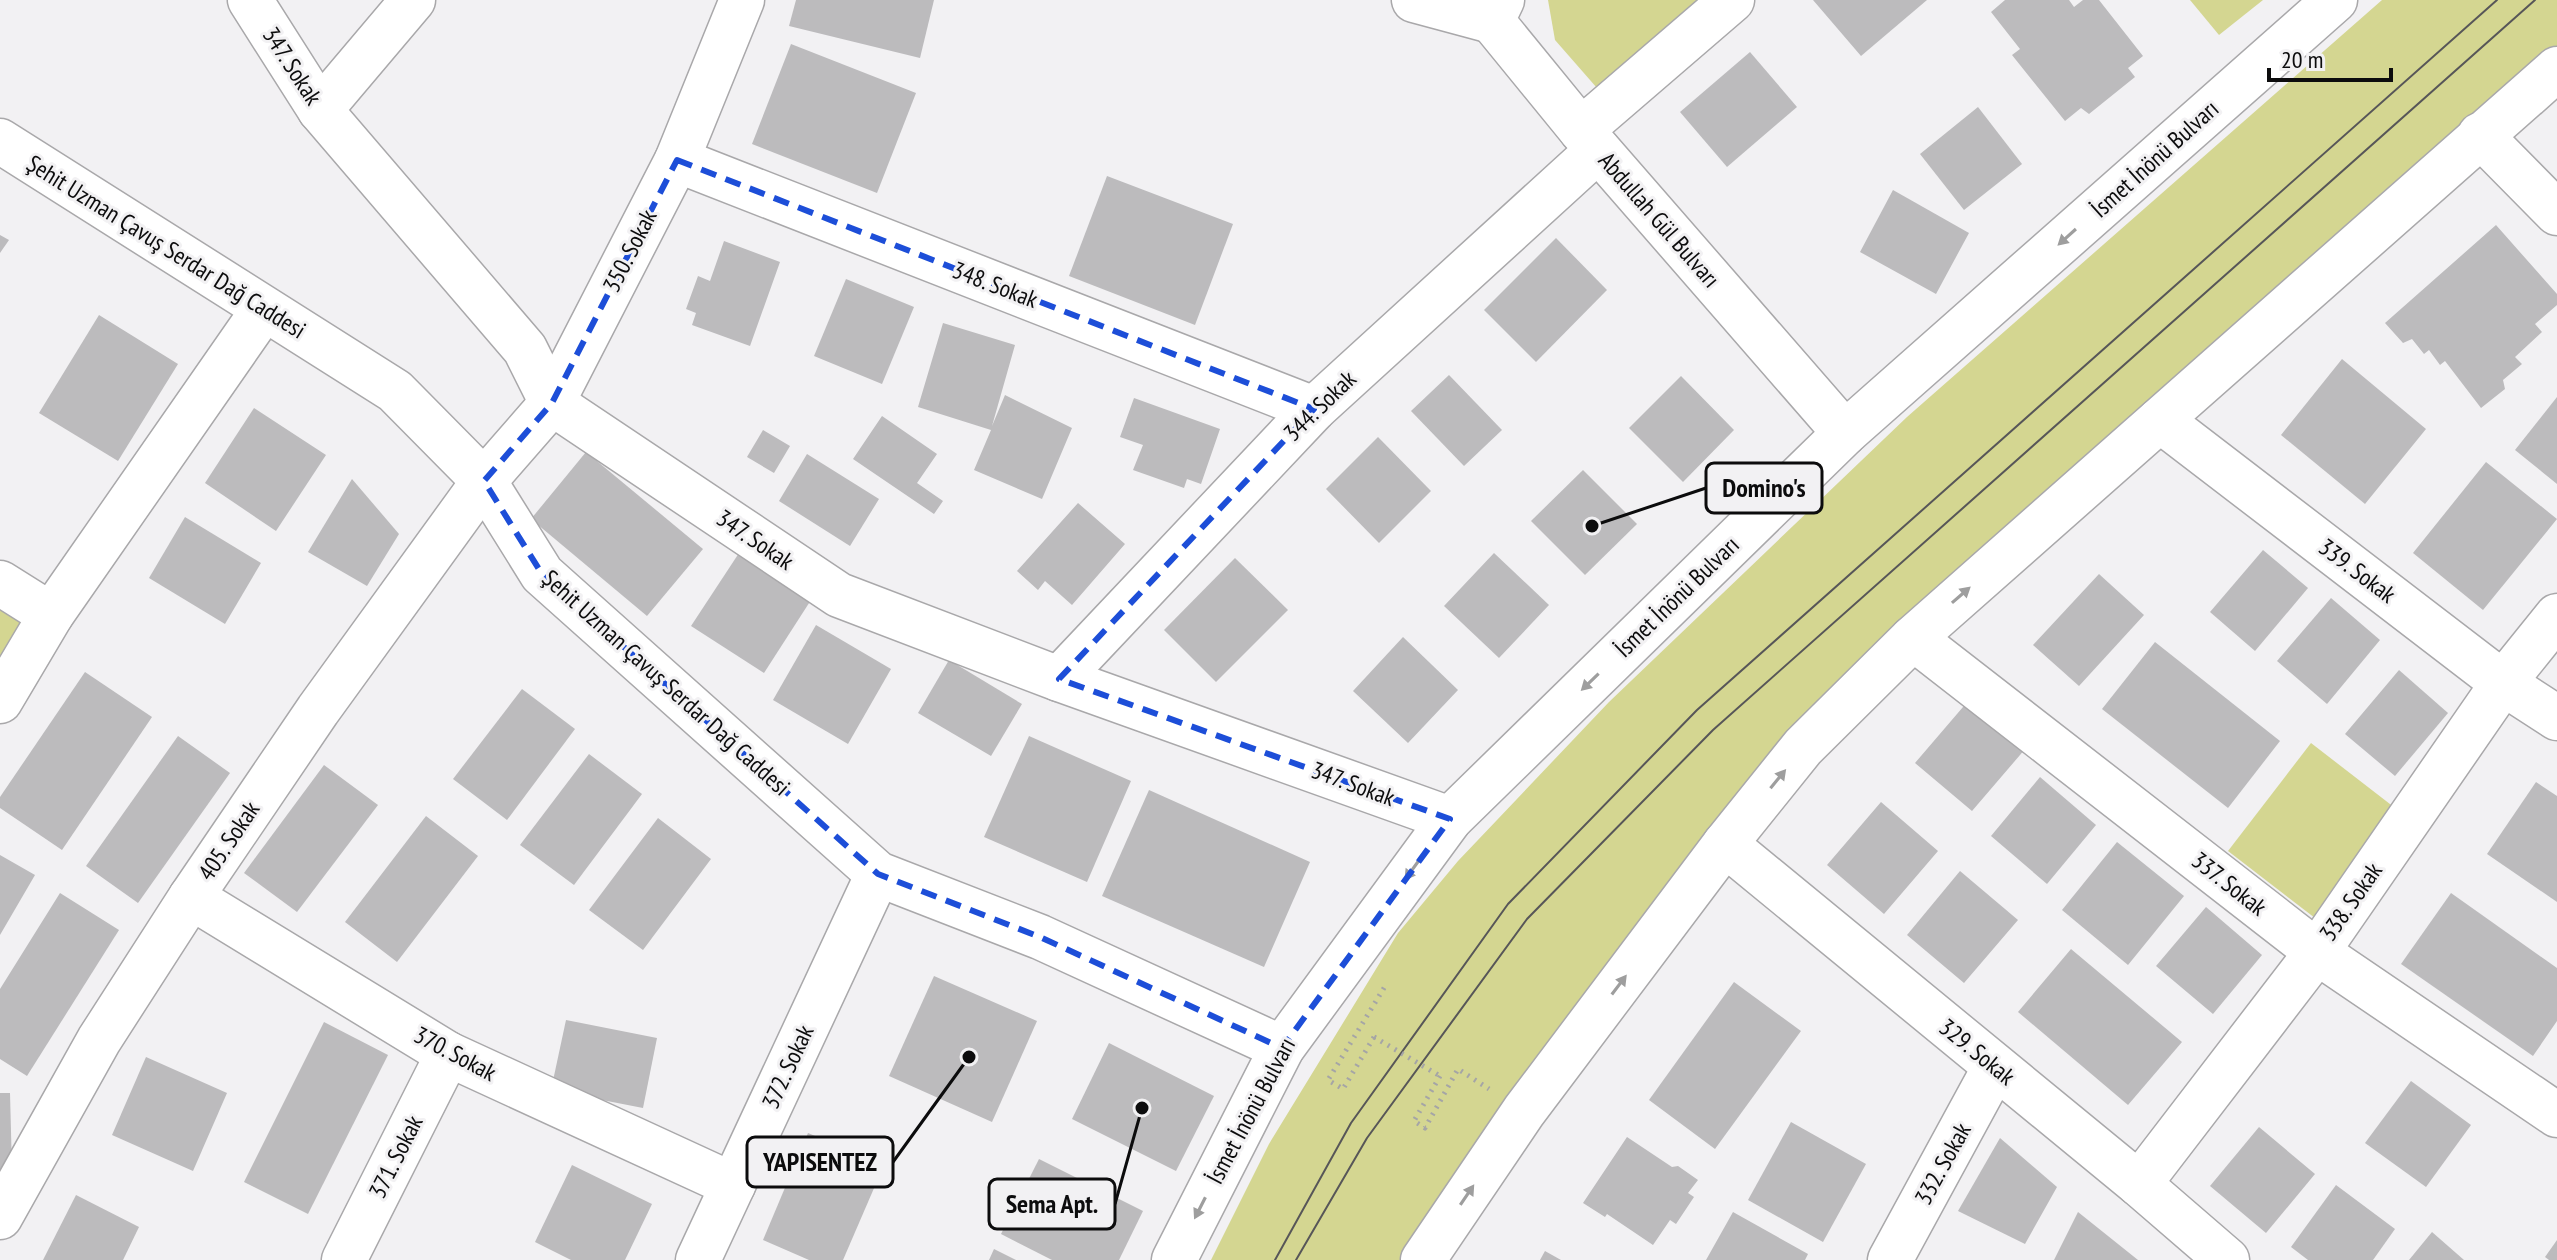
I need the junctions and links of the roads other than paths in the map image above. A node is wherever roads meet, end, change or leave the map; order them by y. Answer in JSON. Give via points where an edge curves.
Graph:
{"nodes":[{"id":1,"x":250,"y":0,"type":"edge"},
{"id":2,"x":413,"y":0,"type":"edge"},
{"id":3,"x":742,"y":0,"type":"edge"},
{"id":4,"x":1414,"y":0,"type":"edge"},
{"id":5,"x":1732,"y":0,"type":"edge"},
{"id":6,"x":2335,"y":0,"type":"edge"},
{"id":7,"x":1497,"y":10,"type":"edge"},
{"id":8,"x":2557,"y":69,"type":"edge"},
{"id":9,"x":320,"y":110,"type":"junction"},
{"id":10,"x":2480,"y":135,"type":"junction"},
{"id":11,"x":1589,"y":140,"type":"junction"},
{"id":12,"x":0,"y":141,"type":"edge"},
{"id":13,"x":677,"y":160,"type":"junction"},
{"id":14,"x":2557,"y":213,"type":"edge"},
{"id":15,"x":264,"y":309,"type":"junction"},
{"id":16,"x":552,"y":403,"type":"junction"},
{"id":17,"x":1314,"y":409,"type":"junction"},
{"id":18,"x":2160,"y":420,"type":"junction"},
{"id":19,"x":1845,"y":433,"type":"junction"},
{"id":20,"x":484,"y":481,"type":"junction"},
{"id":21,"x":0,"y":583,"type":"edge"},
{"id":22,"x":51,"y":615,"type":"junction"},
{"id":23,"x":2557,"y":616,"type":"edge"},
{"id":24,"x":1913,"y":638,"type":"junction"},
{"id":25,"x":1059,"y":679,"type":"junction"},
{"id":26,"x":2503,"y":683,"type":"junction"},
{"id":27,"x":0,"y":701,"type":"edge"},
{"id":28,"x":2557,"y":718,"type":"edge"},
{"id":29,"x":1450,"y":819,"type":"junction"},
{"id":30,"x":1725,"y":844,"type":"junction"},
{"id":31,"x":878,"y":874,"type":"junction"},
{"id":32,"x":191,"y":897,"type":"junction"},
{"id":33,"x":2317,"y":952,"type":"junction"},
{"id":34,"x":1282,"y":1048,"type":"junction"},
{"id":35,"x":448,"y":1054,"type":"junction"},
{"id":36,"x":1995,"y":1067,"type":"junction"},
{"id":37,"x":2557,"y":1115,"type":"edge"},
{"id":38,"x":2139,"y":1184,"type":"junction"},
{"id":39,"x":733,"y":1185,"type":"junction"},
{"id":40,"x":0,"y":1217,"type":"edge"},
{"id":41,"x":2213,"y":1255,"type":"edge"},
{"id":42,"x":344,"y":1260,"type":"edge"},
{"id":43,"x":698,"y":1260,"type":"edge"},
{"id":44,"x":1174,"y":1260,"type":"edge"},
{"id":45,"x":1423,"y":1260,"type":"edge"},
{"id":46,"x":1890,"y":1260,"type":"edge"}],
"edges":[{"from":1,"to":9,"type":"street","name":"347. Sokak"},
{"from":2,"to":9,"type":"street"},
{"from":3,"to":13,"type":"street","name":"350. Sokak"},
{"from":4,"to":7,"type":"street"},
{"from":5,"to":11,"type":"street","name":"344. Sokak"},
{"from":6,"to":19,"type":"street","name":"İsmet İnönü Bulvarı","one_way":true},
{"from":7,"to":11,"type":"street","name":"Abdullah Gül Bulvarı"},
{"from":8,"to":10,"type":"street"},
{"from":9,"to":16,"type":"street","name":"347. Sokak","via":[[525,349]]},
{"from":10,"to":14,"type":"street"},
{"from":10,"to":18,"type":"street"},
{"from":11,"to":17,"type":"street","name":"344. Sokak"},
{"from":11,"to":19,"type":"street","name":"Abdullah Gül Bulvarı"},
{"from":12,"to":15,"type":"street","name":"Şehit Uzman Çavuş Serdar Dağ Caddesi"},
{"from":13,"to":16,"type":"street","name":"350. Sokak"},
{"from":13,"to":17,"type":"street","name":"348. Sokak"},
{"from":15,"to":20,"type":"street","name":"Şehit Uzman Çavuş Serdar Dağ Caddesi","via":[[395,391]]},
{"from":15,"to":22,"type":"street"},
{"from":16,"to":20,"type":"street","name":"350. Sokak"},
{"from":16,"to":25,"type":"street","name":"347. Sokak","via":[[839,595]]},
{"from":17,"to":25,"type":"street","name":"344. Sokak"},
{"from":24,"to":18,"type":"street","one_way":true},
{"from":18,"to":26,"type":"street","name":"339. Sokak"},
{"from":19,"to":29,"type":"street","name":"İsmet İnönü Bulvarı","one_way":true},
{"from":20,"to":31,"type":"street","name":"Şehit Uzman Çavuş Serdar Dağ Caddesi","via":[[542,574]]},
{"from":20,"to":32,"type":"street","name":"405. Sokak"},
{"from":21,"to":22,"type":"street"},
{"from":22,"to":27,"type":"street"},
{"from":23,"to":26,"type":"street","name":"338. Sokak"},
{"from":30,"to":24,"type":"street","one_way":true,"via":[[1803,747]]},
{"from":24,"to":33,"type":"street","name":"337. Sokak"},
{"from":25,"to":29,"type":"street","name":"347. Sokak"},
{"from":26,"to":28,"type":"street","name":"339. Sokak"},
{"from":26,"to":33,"type":"street","name":"338. Sokak"},
{"from":29,"to":34,"type":"street","name":"İsmet İnönü Bulvarı","one_way":true},
{"from":30,"to":36,"type":"street","name":"329. Sokak"},
{"from":45,"to":30,"type":"street","one_way":true,"via":[[1524,1111]]},
{"from":31,"to":34,"type":"street","name":"Şehit Uzman Çavuş Serdar Dağ Caddesi","via":[[1040,937]]},
{"from":31,"to":39,"type":"street","name":"372. Sokak"},
{"from":32,"to":35,"type":"street","name":"370. Sokak"},
{"from":32,"to":40,"type":"street","name":"405. Sokak","via":[[99,1040]]},
{"from":33,"to":37,"type":"street","name":"337. Sokak"},
{"from":33,"to":38,"type":"street","name":"338. Sokak"},
{"from":34,"to":44,"type":"street","name":"İsmet İnönü Bulvarı","one_way":true},
{"from":35,"to":39,"type":"street","name":"370. Sokak"},
{"from":35,"to":42,"type":"street","name":"371. Sokak"},
{"from":36,"to":38,"type":"street","name":"329. Sokak"},
{"from":36,"to":46,"type":"street","name":"332. Sokak"},
{"from":38,"to":41,"type":"street","name":"329. Sokak"},
{"from":39,"to":43,"type":"street","name":"372. Sokak"}]}
